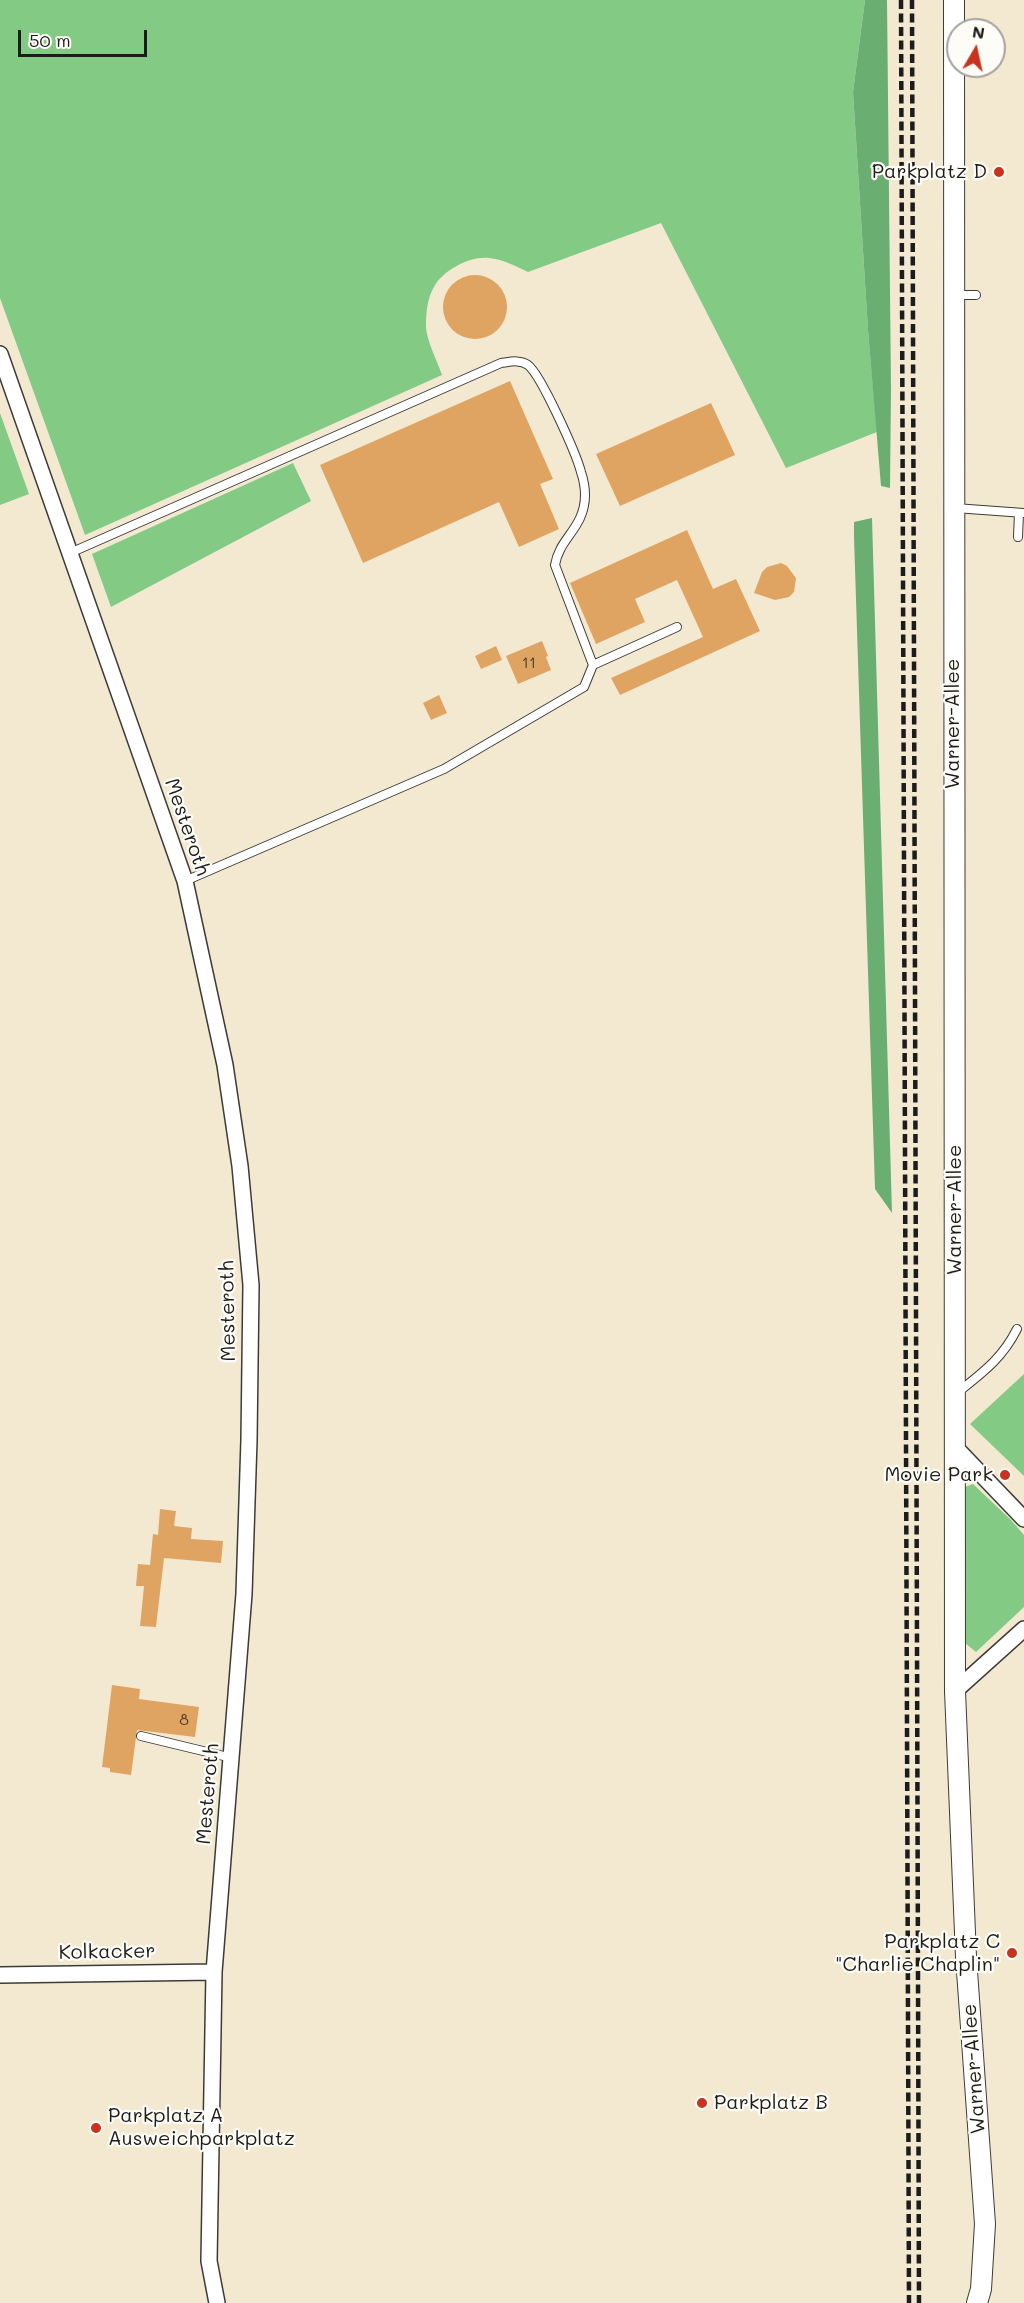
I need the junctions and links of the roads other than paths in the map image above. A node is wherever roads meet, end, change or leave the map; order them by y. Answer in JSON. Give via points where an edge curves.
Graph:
{"nodes":[{"id":1,"x":954,"y":0,"type":"edge"},
{"id":2,"x":953,"y":295,"type":"junction"},
{"id":3,"x":976,"y":295,"type":"dead end"},
{"id":4,"x":0,"y":354,"type":"edge"},
{"id":5,"x":954,"y":508,"type":"junction"},
{"id":6,"x":1021,"y":513,"type":"edge"},
{"id":7,"x":1018,"y":537,"type":"dead end"},
{"id":8,"x":70,"y":553,"type":"junction"},
{"id":9,"x":677,"y":627,"type":"dead end"},
{"id":10,"x":593,"y":665,"type":"junction"},
{"id":11,"x":185,"y":880,"type":"junction"},
{"id":12,"x":1017,"y":1329,"type":"dead end"},
{"id":13,"x":955,"y":1395,"type":"junction"},
{"id":14,"x":956,"y":1447,"type":"junction"},
{"id":15,"x":1024,"y":1519,"type":"edge"},
{"id":16,"x":1024,"y":1629,"type":"edge"},
{"id":17,"x":955,"y":1691,"type":"junction"},
{"id":18,"x":141,"y":1736,"type":"dead end"},
{"id":19,"x":232,"y":1758,"type":"junction"},
{"id":20,"x":214,"y":1972,"type":"junction"},
{"id":21,"x":0,"y":1975,"type":"edge"},
{"id":22,"x":217,"y":2303,"type":"edge"},
{"id":23,"x":977,"y":2303,"type":"edge"}],
"edges":[{"from":1,"to":2,"type":"street","name":"Warner-Allee"},
{"from":2,"to":3,"type":"lane"},
{"from":2,"to":5,"type":"street","name":"Warner-Allee"},
{"from":4,"to":8,"type":"street","name":"Mesteroth"},
{"from":5,"to":6,"type":"lane"},
{"from":5,"to":13,"type":"street","name":"Warner-Allee"},
{"from":6,"to":7,"type":"lane"},
{"from":8,"to":10,"type":"lane","via":[[501,363],[526,363],[539,377],[581,471],[585,495],[581,519],[557,552],[555,565]]},
{"from":8,"to":11,"type":"street","name":"Mesteroth"},
{"from":9,"to":10,"type":"lane"},
{"from":10,"to":11,"type":"lane","via":[[584,687],[444,769]]},
{"from":11,"to":19,"type":"street","name":"Mesteroth","via":[[225,1065],[240,1166],[251,1285],[244,1594]]},
{"from":12,"to":13,"type":"lane","via":[[1007,1349],[992,1365]]},
{"from":13,"to":14,"type":"street","name":"Warner-Allee"},
{"from":14,"to":15,"type":"street"},
{"from":14,"to":17,"type":"street","name":"Warner-Allee"},
{"from":16,"to":17,"type":"street"},
{"from":17,"to":23,"type":"street","name":"Warner-Allee","via":[[966,1957],[986,2224]]},
{"from":18,"to":19,"type":"lane"},
{"from":19,"to":20,"type":"street","name":"Mesteroth"},
{"from":20,"to":21,"type":"street","name":"Kolkacker"},
{"from":20,"to":22,"type":"street","name":"Mesteroth","via":[[209,2260]]}]}
